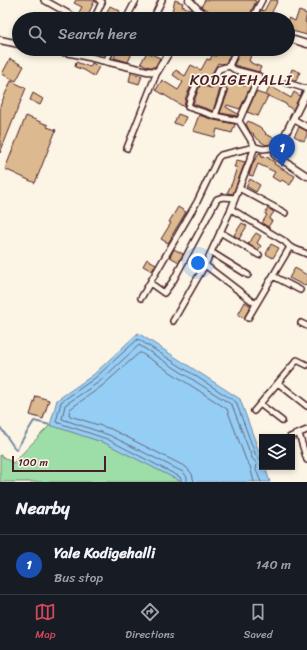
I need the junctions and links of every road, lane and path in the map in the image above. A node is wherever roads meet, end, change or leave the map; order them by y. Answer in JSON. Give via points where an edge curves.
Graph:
{"nodes":[{"id":1,"x":44,"y":0,"type":"edge"},
{"id":2,"x":99,"y":0,"type":"edge"},
{"id":3,"x":136,"y":0,"type":"edge"},
{"id":4,"x":162,"y":0,"type":"edge"},
{"id":5,"x":189,"y":0,"type":"edge"},
{"id":6,"x":262,"y":0,"type":"edge"},
{"id":7,"x":65,"y":12,"type":"edge"},
{"id":8,"x":97,"y":12,"type":"edge"},
{"id":9,"x":130,"y":12,"type":"edge"},
{"id":10,"x":156,"y":12,"type":"edge"},
{"id":11,"x":199,"y":12,"type":"edge"},
{"id":12,"x":256,"y":12,"type":"edge"},
{"id":13,"x":0,"y":40,"type":"edge"},
{"id":14,"x":295,"y":40,"type":"edge"},
{"id":15,"x":12,"y":43,"type":"edge"},
{"id":16,"x":307,"y":44,"type":"edge"},
{"id":17,"x":92,"y":56,"type":"edge"},
{"id":18,"x":108,"y":56,"type":"edge"},
{"id":19,"x":167,"y":56,"type":"edge"},
{"id":20,"x":234,"y":56,"type":"edge"},
{"id":21,"x":106,"y":61,"type":"junction"},
{"id":22,"x":229,"y":66,"type":"junction"},
{"id":23,"x":157,"y":72,"type":"junction"},
{"id":24,"x":287,"y":82,"type":"dead end"},
{"id":25,"x":307,"y":90,"type":"edge"},
{"id":26,"x":224,"y":91,"type":"dead end"},
{"id":27,"x":214,"y":116,"type":"junction"},
{"id":28,"x":293,"y":119,"type":"junction"},
{"id":29,"x":239,"y":121,"type":"junction"},
{"id":30,"x":307,"y":127,"type":"edge"},
{"id":31,"x":255,"y":147,"type":"junction"},
{"id":32,"x":279,"y":147,"type":"junction"},
{"id":33,"x":127,"y":148,"type":"dead end"},
{"id":34,"x":307,"y":176,"type":"edge"},
{"id":35,"x":239,"y":188,"type":"junction"},
{"id":36,"x":235,"y":198,"type":"junction"},
{"id":37,"x":231,"y":209,"type":"junction"},
{"id":38,"x":285,"y":213,"type":"dead end"},
{"id":39,"x":220,"y":232,"type":"junction"},
{"id":40,"x":290,"y":247,"type":"junction"},
{"id":41,"x":212,"y":252,"type":"junction"},
{"id":42,"x":307,"y":254,"type":"edge"},
{"id":43,"x":259,"y":255,"type":"dead end"},
{"id":44,"x":205,"y":266,"type":"junction"},
{"id":45,"x":248,"y":275,"type":"dead end"},
{"id":46,"x":273,"y":276,"type":"junction"},
{"id":47,"x":150,"y":283,"type":"junction"},
{"id":48,"x":300,"y":290,"type":"dead end"},
{"id":49,"x":141,"y":298,"type":"dead end"},
{"id":50,"x":256,"y":304,"type":"junction"},
{"id":51,"x":248,"y":318,"type":"dead end"},
{"id":52,"x":173,"y":321,"type":"dead end"},
{"id":53,"x":301,"y":323,"type":"dead end"},
{"id":54,"x":307,"y":326,"type":"edge"},
{"id":55,"x":307,"y":365,"type":"edge"},
{"id":56,"x":278,"y":383,"type":"junction"},
{"id":57,"x":260,"y":404,"type":"junction"},
{"id":58,"x":307,"y":406,"type":"edge"},
{"id":59,"x":254,"y":411,"type":"dead end"},
{"id":60,"x":282,"y":421,"type":"dead end"},
{"id":61,"x":307,"y":430,"type":"edge"},
{"id":62,"x":299,"y":434,"type":"junction"},
{"id":63,"x":295,"y":435,"type":"edge"},
{"id":64,"x":307,"y":460,"type":"edge"}],
"edges":[{"from":1,"to":7,"type":"street"},
{"from":2,"to":8,"type":"street","via":[[102,2]]},
{"from":3,"to":9,"type":"street"},
{"from":4,"to":10,"type":"street"},
{"from":5,"to":11,"type":"street"},
{"from":6,"to":12,"type":"street"},
{"from":13,"to":15,"type":"street"},
{"from":14,"to":16,"type":"street"},
{"from":17,"to":21,"type":"street"},
{"from":18,"to":21,"type":"street"},
{"from":19,"to":23,"type":"street"},
{"from":20,"to":22,"type":"street"},
{"from":21,"to":23,"type":"street","via":[[147,72]]},
{"from":22,"to":27,"type":"street","via":[[219,68],[210,84],[198,80],[190,99],[188,107]]},
{"from":22,"to":29,"type":"street","via":[[259,76]]},
{"from":23,"to":33,"type":"street"},
{"from":24,"to":25,"type":"street"},
{"from":25,"to":28,"type":"street"},
{"from":26,"to":27,"type":"street"},
{"from":27,"to":29,"type":"street"},
{"from":28,"to":30,"type":"street"},
{"from":28,"to":32,"type":"street"},
{"from":29,"to":31,"type":"street"},
{"from":31,"to":32,"type":"street"},
{"from":31,"to":35,"type":"street"},
{"from":31,"to":47,"type":"street","via":[[221,155],[218,158],[197,202]]},
{"from":32,"to":34,"type":"street","via":[[275,155]]},
{"from":35,"to":36,"type":"street"},
{"from":35,"to":38,"type":"street"},
{"from":36,"to":37,"type":"street"},
{"from":36,"to":47,"type":"street","via":[[217,199],[173,281],[164,292]]},
{"from":37,"to":39,"type":"street"},
{"from":37,"to":40,"type":"street"},
{"from":39,"to":41,"type":"street"},
{"from":39,"to":43,"type":"street"},
{"from":40,"to":42,"type":"street"},
{"from":40,"to":46,"type":"street"},
{"from":41,"to":44,"type":"street"},
{"from":41,"to":45,"type":"street"},
{"from":44,"to":50,"type":"street"},
{"from":44,"to":52,"type":"street"},
{"from":46,"to":48,"type":"street"},
{"from":46,"to":50,"type":"street"},
{"from":47,"to":49,"type":"street"},
{"from":50,"to":51,"type":"street"},
{"from":53,"to":54,"type":"street"},
{"from":55,"to":56,"type":"street","via":[[297,360]]},
{"from":56,"to":57,"type":"street"},
{"from":56,"to":58,"type":"street"},
{"from":57,"to":59,"type":"street"},
{"from":57,"to":60,"type":"street"},
{"from":61,"to":62,"type":"street"},
{"from":62,"to":63,"type":"street"},
{"from":62,"to":64,"type":"street"}]}
